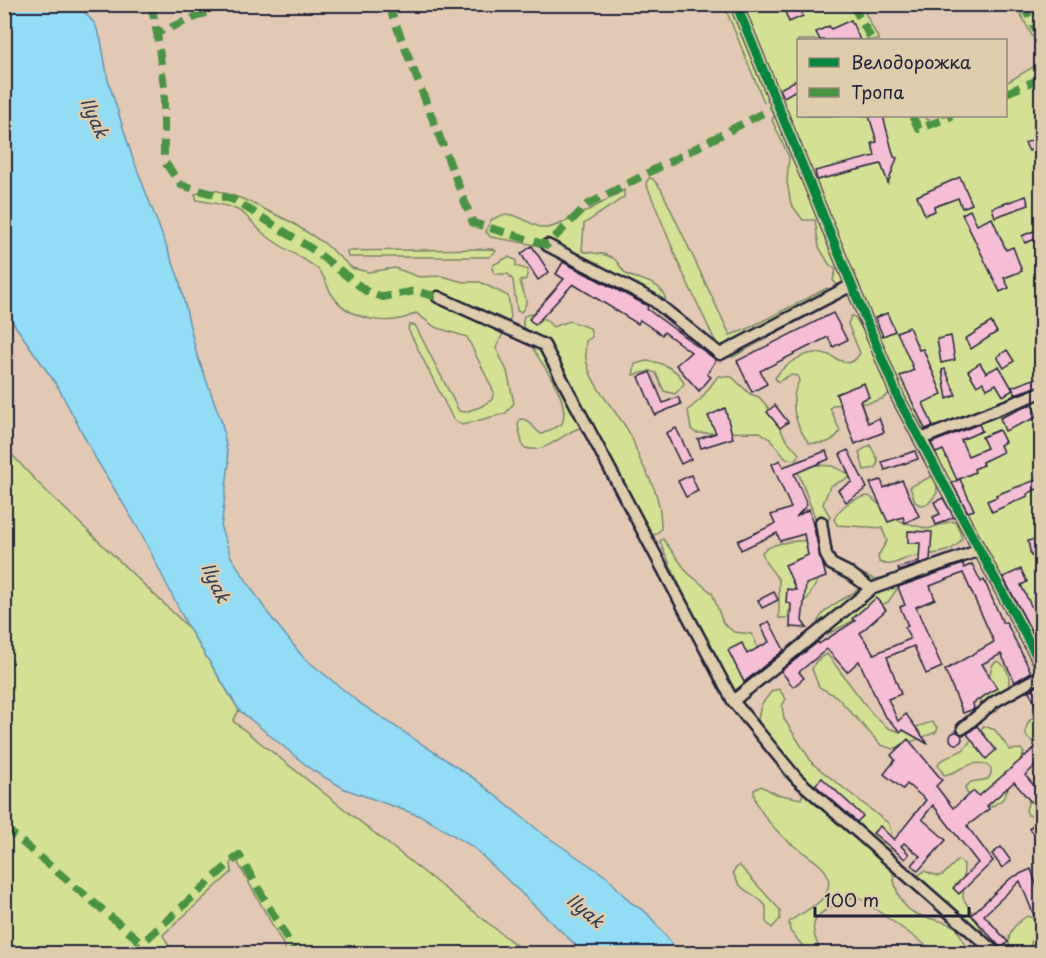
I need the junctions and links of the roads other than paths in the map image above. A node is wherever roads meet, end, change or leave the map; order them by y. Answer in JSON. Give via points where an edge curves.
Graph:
{"nodes":[{"id":1,"x":736,"y":4,"type":"edge"},
{"id":2,"x":547,"y":245,"type":"dead end"},
{"id":3,"x":852,"y":285,"type":"junction"},
{"id":4,"x":438,"y":297,"type":"dead end"},
{"id":5,"x":1041,"y":392,"type":"edge"},
{"id":6,"x":921,"y":440,"type":"junction"},
{"id":7,"x":821,"y":522,"type":"dead end"},
{"id":8,"x":980,"y":550,"type":"junction"},
{"id":9,"x":871,"y":589,"type":"junction"},
{"id":10,"x":1041,"y":666,"type":"edge"},
{"id":11,"x":1041,"y":675,"type":"edge"},
{"id":12,"x":733,"y":701,"type":"junction"},
{"id":13,"x":963,"y":728,"type":"dead end"},
{"id":14,"x":997,"y":954,"type":"edge"}],
"edges":[{"from":1,"to":3,"type":"street"},
{"from":2,"to":3,"type":"street","via":[[653,300],[720,354]]},
{"from":3,"to":6,"type":"street","via":[[899,400]]},
{"from":4,"to":12,"type":"street","via":[[544,345]]},
{"from":5,"to":6,"type":"street"},
{"from":6,"to":8,"type":"street"},
{"from":7,"to":9,"type":"street","via":[[831,564]]},
{"from":8,"to":9,"type":"street"},
{"from":8,"to":10,"type":"street"},
{"from":9,"to":12,"type":"street"},
{"from":11,"to":13,"type":"street","via":[[994,702]]},
{"from":12,"to":14,"type":"street","via":[[797,779]]}]}
